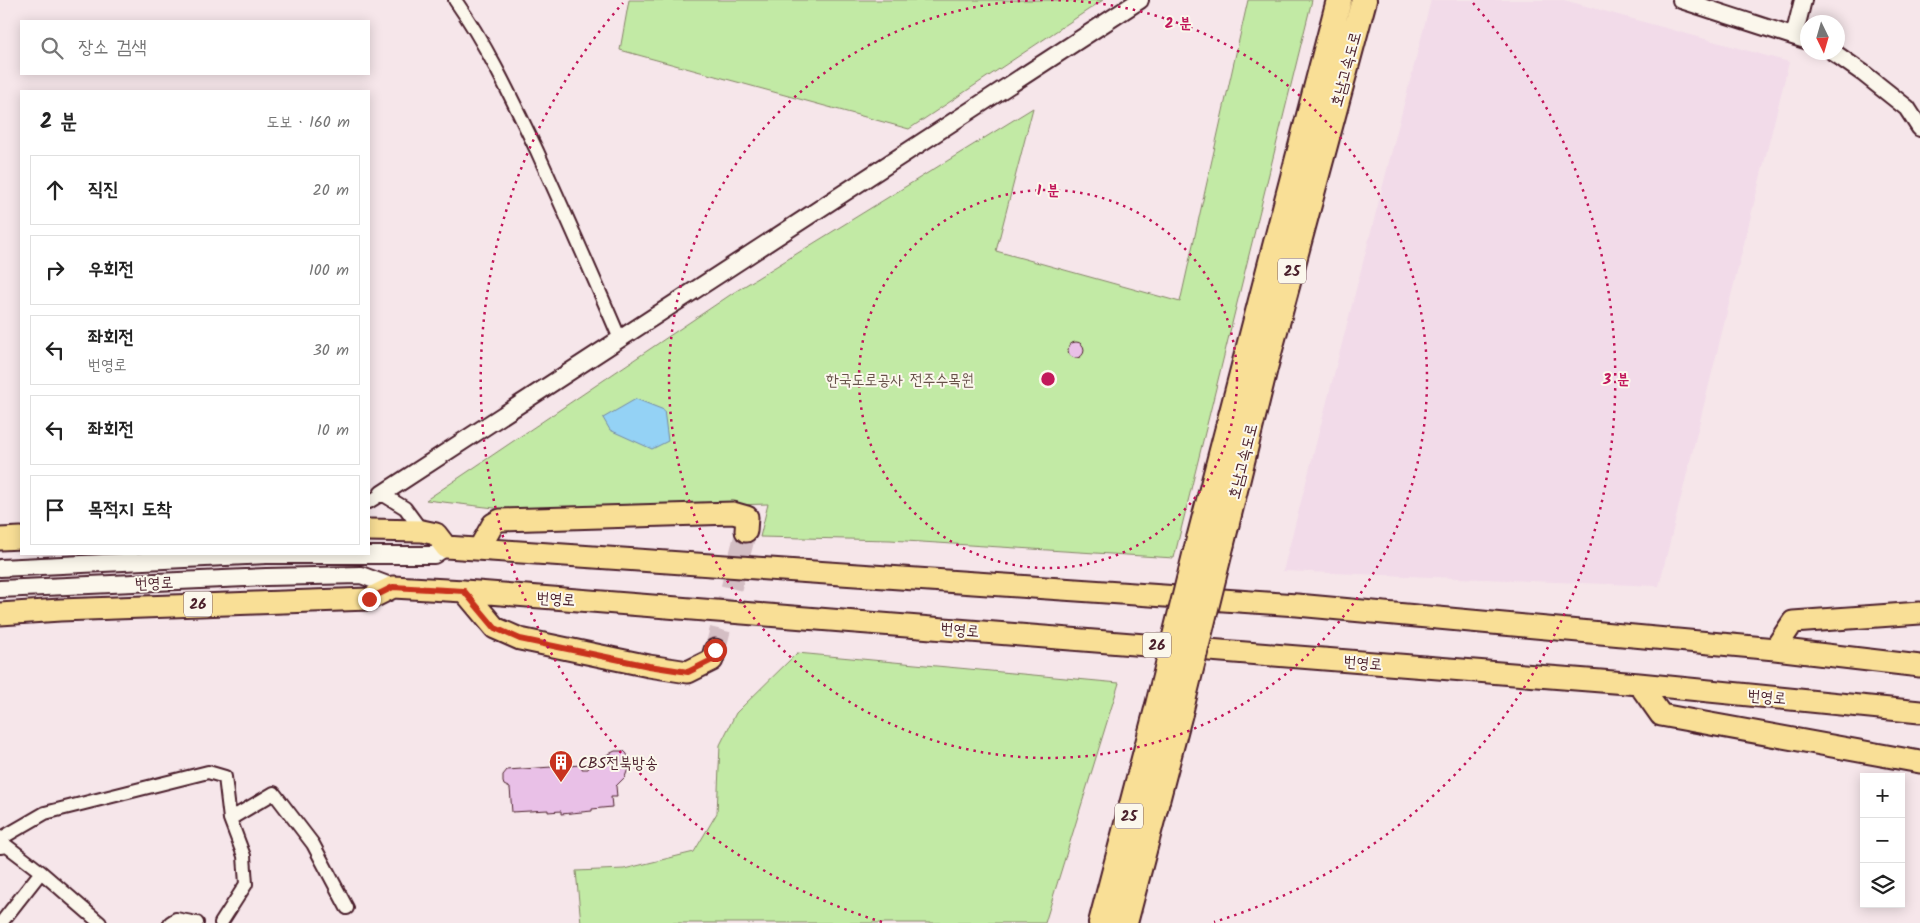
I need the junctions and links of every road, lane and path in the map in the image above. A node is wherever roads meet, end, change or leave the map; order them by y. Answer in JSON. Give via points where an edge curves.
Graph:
{"nodes":[{"id":1,"x":455,"y":0,"type":"edge"},
{"id":2,"x":1140,"y":0,"type":"edge"},
{"id":3,"x":1339,"y":0,"type":"edge"},
{"id":4,"x":1364,"y":0,"type":"edge"},
{"id":5,"x":1681,"y":0,"type":"edge"},
{"id":6,"x":1803,"y":0,"type":"edge"},
{"id":7,"x":1802,"y":15,"type":"edge"},
{"id":8,"x":1800,"y":38,"type":"edge"},
{"id":9,"x":1844,"y":60,"type":"edge"},
{"id":10,"x":1920,"y":128,"type":"edge"},
{"id":11,"x":620,"y":339,"type":"junction"},
{"id":12,"x":375,"y":498,"type":"edge"},
{"id":13,"x":370,"y":530,"type":"edge"},
{"id":14,"x":422,"y":531,"type":"junction"},
{"id":15,"x":746,"y":531,"type":"tunnel mouth"},
{"id":16,"x":20,"y":538,"type":"edge"},
{"id":17,"x":0,"y":539,"type":"edge"},
{"id":18,"x":1211,"y":541,"type":"junction"},
{"id":19,"x":446,"y":547,"type":"junction"},
{"id":20,"x":479,"y":549,"type":"junction"},
{"id":21,"x":0,"y":568,"type":"edge"},
{"id":22,"x":393,"y":587,"type":"junction"},
{"id":23,"x":0,"y":589,"type":"edge"},
{"id":24,"x":464,"y":591,"type":"junction"},
{"id":25,"x":0,"y":614,"type":"edge"},
{"id":26,"x":1920,"y":614,"type":"edge"},
{"id":27,"x":1775,"y":649,"type":"junction"},
{"id":28,"x":715,"y":650,"type":"tunnel mouth"},
{"id":29,"x":1920,"y":666,"type":"edge"},
{"id":30,"x":1639,"y":684,"type":"junction"},
{"id":31,"x":1920,"y":712,"type":"edge"},
{"id":32,"x":1920,"y":762,"type":"edge"},
{"id":33,"x":230,"y":819,"type":"junction"},
{"id":34,"x":0,"y":839,"type":"edge"},
{"id":35,"x":0,"y":847,"type":"edge"},
{"id":36,"x":41,"y":872,"type":"junction"},
{"id":37,"x":347,"y":908,"type":"dead end"},
{"id":38,"x":1,"y":923,"type":"edge"},
{"id":39,"x":100,"y":923,"type":"edge"},
{"id":40,"x":170,"y":923,"type":"edge"},
{"id":41,"x":197,"y":923,"type":"edge"},
{"id":42,"x":221,"y":923,"type":"edge"},
{"id":43,"x":1101,"y":923,"type":"edge"},
{"id":44,"x":1125,"y":923,"type":"edge"}],
"edges":[{"from":1,"to":11,"type":"street","via":[[475,28],[510,93]]},
{"from":2,"to":11,"type":"street"},
{"from":3,"to":18,"type":"highway","name":"호남고속도로","number":"25"},
{"from":4,"to":18,"type":"highway","name":"호남고속도로","number":"25","via":[[1266,368]]},
{"from":5,"to":8,"type":"street"},
{"from":6,"to":7,"type":"street"},
{"from":9,"to":10,"type":"street","via":[[1907,108]]},
{"from":11,"to":12,"type":"street"},
{"from":12,"to":14,"type":"street","via":[[405,508]]},
{"from":13,"to":14,"type":"main road"},
{"from":14,"to":19,"type":"main road","via":[[436,534]]},
{"from":15,"to":20,"type":"main road","via":[[747,517],[733,513],[500,520],[493,524]]},
{"from":16,"to":17,"type":"main road"},
{"from":18,"to":43,"type":"highway","name":"호남고속도로","number":"25","bridge":true,"via":[[1157,708]]},
{"from":18,"to":44,"type":"highway","name":"호남고속도로","number":"25","bridge":true,"via":[[1180,713]]},
{"from":19,"to":20,"type":"main road","name":"번영로"},
{"from":19,"to":21,"type":"street","name":"번영로","via":[[434,555],[266,555]]},
{"from":20,"to":27,"type":"main road","name":"번영로","via":[[1272,603]]},
{"from":22,"to":23,"type":"street","name":"번영로","via":[[361,575]]},
{"from":22,"to":24,"type":"main road","name":"번영로","number":"26"},
{"from":22,"to":25,"type":"main road","number":"26","via":[[369,599]]},
{"from":24,"to":28,"type":"main road","via":[[495,628],[520,639],[688,672],[712,660]]},
{"from":24,"to":30,"type":"main road","name":"번영로","number":"26"},
{"from":26,"to":27,"type":"main road","via":[[1793,622]]},
{"from":27,"to":29,"type":"main road","name":"번영로"},
{"from":30,"to":31,"type":"main road","name":"번영로","number":"26"},
{"from":30,"to":32,"type":"main road","via":[[1661,715]]},
{"from":33,"to":34,"type":"street","via":[[225,777],[208,772],[46,813]]},
{"from":33,"to":37,"type":"street","via":[[274,793],[314,844]]},
{"from":33,"to":42,"type":"street","via":[[244,856],[246,884]]},
{"from":35,"to":36,"type":"street","via":[[7,846]]},
{"from":36,"to":38,"type":"street"},
{"from":36,"to":39,"type":"street"},
{"from":40,"to":41,"type":"street","via":[[176,919]]}]}
